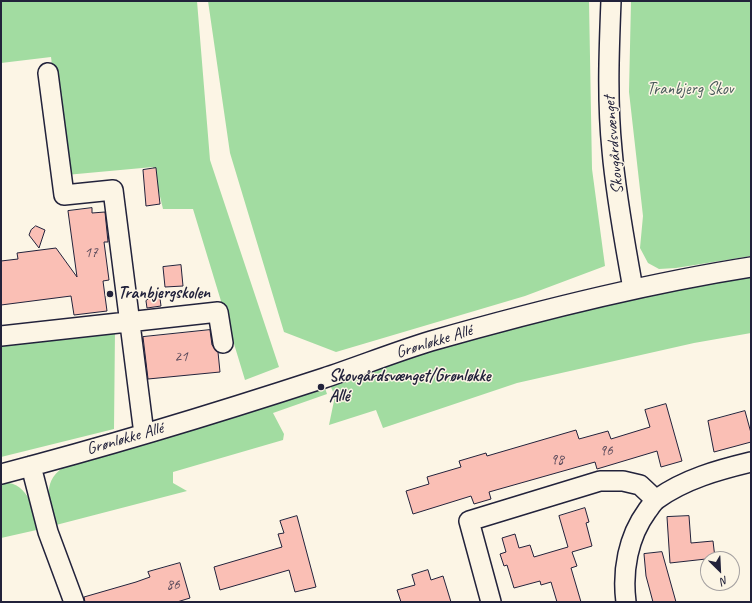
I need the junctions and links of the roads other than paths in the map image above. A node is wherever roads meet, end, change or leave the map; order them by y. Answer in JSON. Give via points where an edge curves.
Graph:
{"nodes":[{"id":1,"x":611,"y":1,"type":"edge"},
{"id":2,"x":48,"y":72,"type":"dead end"},
{"id":3,"x":751,"y":266,"type":"edge"},
{"id":4,"x":633,"y":289,"type":"junction"},
{"id":5,"x":129,"y":321,"type":"junction"},
{"id":6,"x":1,"y":336,"type":"edge"},
{"id":7,"x":223,"y":342,"type":"dead end"},
{"id":8,"x":144,"y":434,"type":"junction"},
{"id":9,"x":751,"y":462,"type":"edge"},
{"id":10,"x":30,"y":466,"type":"junction"},
{"id":11,"x":1,"y":474,"type":"edge"},
{"id":12,"x":656,"y":500,"type":"junction"},
{"id":13,"x":74,"y":602,"type":"edge"},
{"id":14,"x":491,"y":602,"type":"edge"},
{"id":15,"x":626,"y":602,"type":"edge"}],
"edges":[{"from":1,"to":4,"type":"street","name":"Skovgårdsvænget","via":[[608,65],[612,150]]},
{"from":2,"to":5,"type":"street","via":[[64,195],[113,190]]},
{"from":3,"to":4,"type":"street","name":"Grønløkke Allé"},
{"from":4,"to":8,"type":"street","name":"Grønløkke Allé","via":[[429,342],[324,378]]},
{"from":5,"to":6,"type":"street"},
{"from":5,"to":7,"type":"street","via":[[218,312]]},
{"from":5,"to":8,"type":"street"},
{"from":8,"to":10,"type":"street","name":"Grønløkke Allé"},
{"from":9,"to":12,"type":"street","via":[[691,480]]},
{"from":10,"to":11,"type":"street","name":"Grønløkke Allé"},
{"from":10,"to":13,"type":"street","via":[[48,532]]},
{"from":12,"to":14,"type":"street","via":[[640,485],[623,481],[600,481],[470,521]]},
{"from":12,"to":15,"type":"street","via":[[640,521],[630,547],[625,570]]}]}
